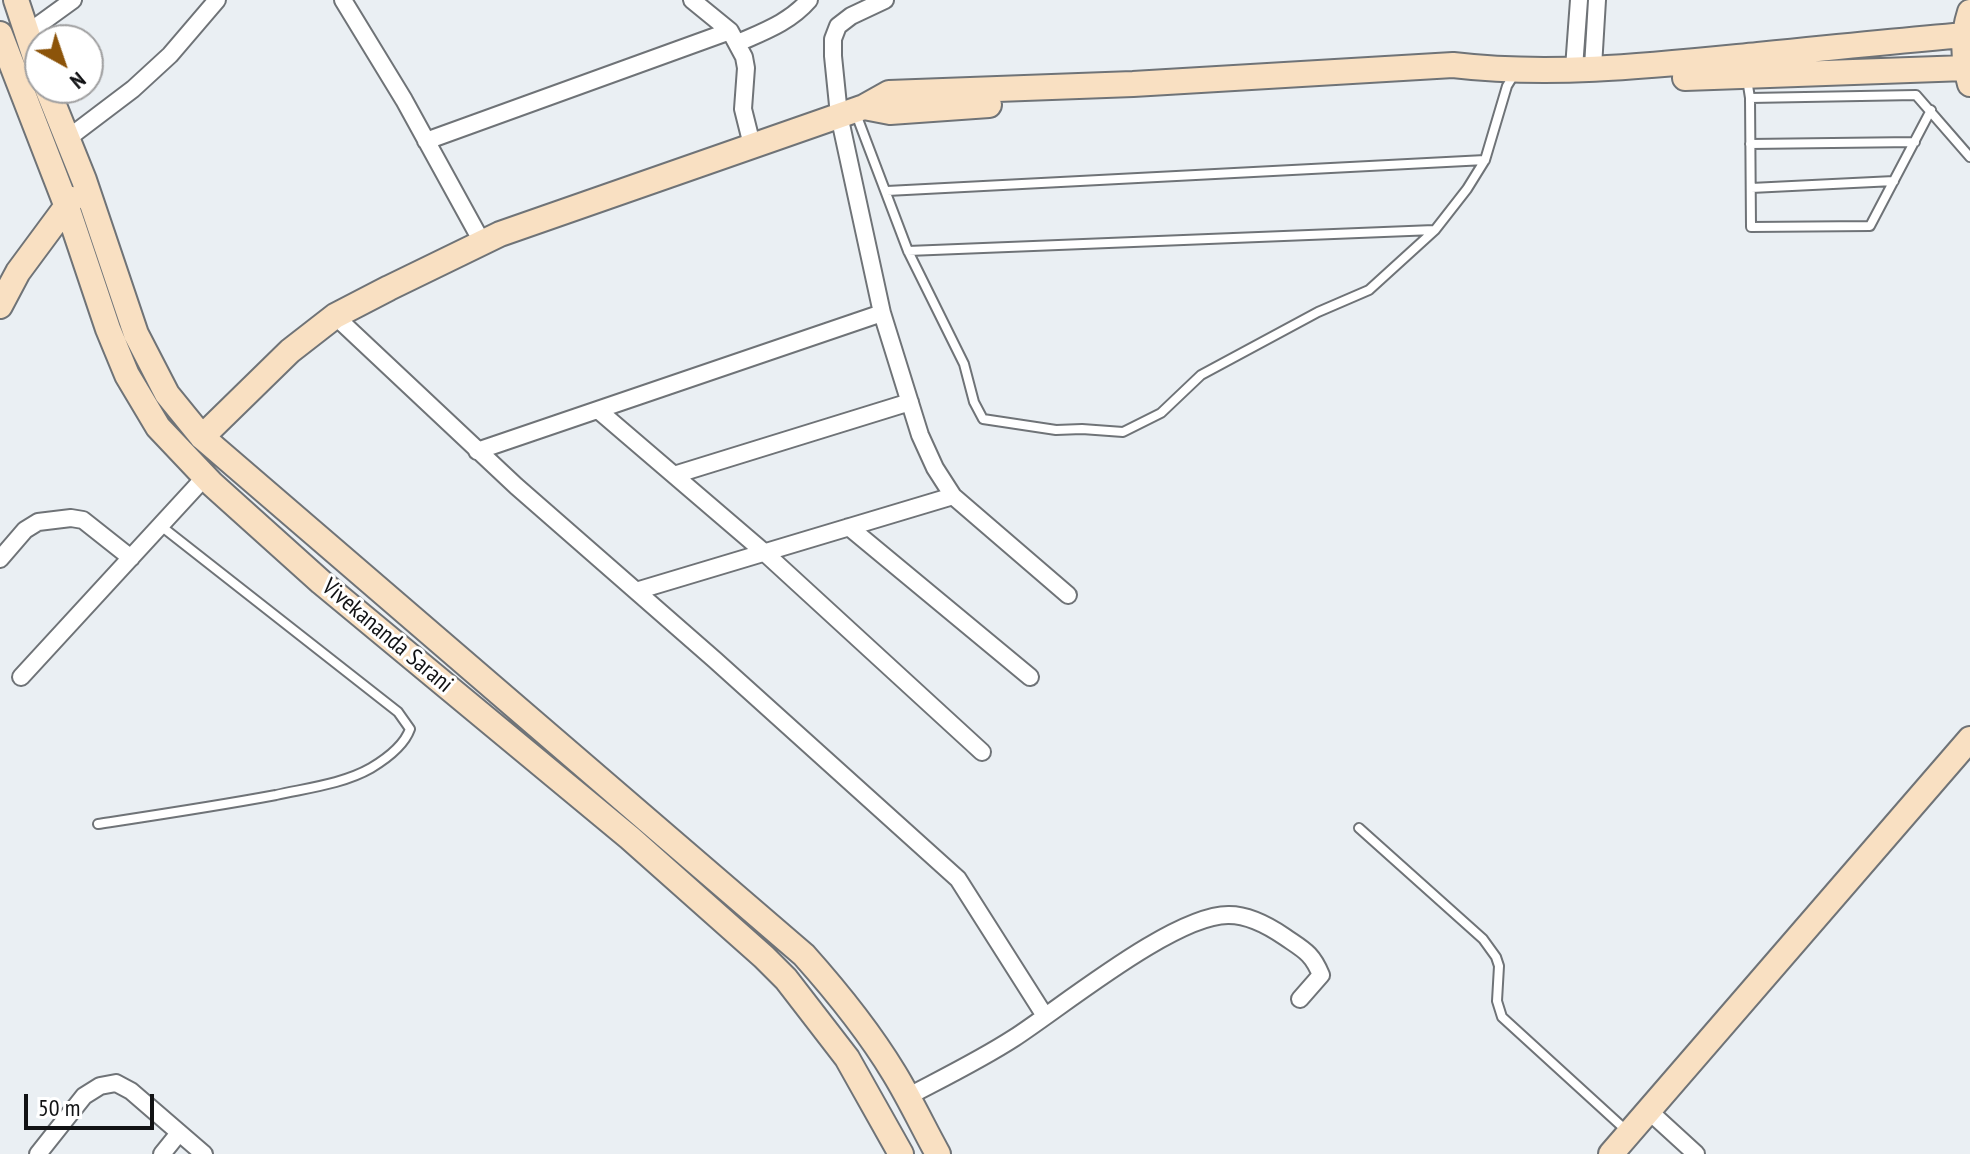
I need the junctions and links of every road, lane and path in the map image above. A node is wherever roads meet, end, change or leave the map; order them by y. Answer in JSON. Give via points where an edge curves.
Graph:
{"nodes":[{"id":1,"x":16,"y":0,"type":"edge"},
{"id":2,"x":73,"y":0,"type":"edge"},
{"id":3,"x":217,"y":0,"type":"edge"},
{"id":4,"x":343,"y":0,"type":"edge"},
{"id":5,"x":692,"y":0,"type":"edge"},
{"id":6,"x":809,"y":0,"type":"edge"},
{"id":7,"x":885,"y":0,"type":"edge"},
{"id":8,"x":1579,"y":0,"type":"edge"},
{"id":9,"x":1597,"y":0,"type":"edge"},
{"id":10,"x":1967,"y":23,"type":"edge"},
{"id":11,"x":0,"y":34,"type":"edge"},
{"id":12,"x":734,"y":37,"type":"junction"},
{"id":13,"x":22,"y":60,"type":"edge"},
{"id":14,"x":1593,"y":67,"type":"junction"},
{"id":15,"x":1915,"y":70,"type":"junction"},
{"id":16,"x":1732,"y":71,"type":"junction"},
{"id":17,"x":1968,"y":76,"type":"edge"},
{"id":18,"x":1512,"y":77,"type":"junction"},
{"id":19,"x":1916,"y":95,"type":"junction"},
{"id":20,"x":53,"y":104,"type":"edge"},
{"id":21,"x":1931,"y":110,"type":"junction"},
{"id":22,"x":853,"y":111,"type":"junction"},
{"id":23,"x":67,"y":139,"type":"junction"},
{"id":24,"x":426,"y":141,"type":"junction"},
{"id":25,"x":1915,"y":142,"type":"junction"},
{"id":26,"x":1750,"y":144,"type":"junction"},
{"id":27,"x":752,"y":145,"type":"junction"},
{"id":28,"x":1970,"y":157,"type":"edge"},
{"id":29,"x":1485,"y":160,"type":"junction"},
{"id":30,"x":84,"y":180,"type":"junction"},
{"id":31,"x":1894,"y":181,"type":"junction"},
{"id":32,"x":1751,"y":188,"type":"junction"},
{"id":33,"x":887,"y":191,"type":"junction"},
{"id":34,"x":67,"y":207,"type":"junction"},
{"id":35,"x":1435,"y":230,"type":"junction"},
{"id":36,"x":482,"y":242,"type":"junction"},
{"id":37,"x":908,"y":251,"type":"junction"},
{"id":38,"x":0,"y":306,"type":"edge"},
{"id":39,"x":882,"y":313,"type":"junction"},
{"id":40,"x":335,"y":316,"type":"junction"},
{"id":41,"x":910,"y":402,"type":"junction"},
{"id":42,"x":598,"y":410,"type":"junction"},
{"id":43,"x":202,"y":437,"type":"junction"},
{"id":44,"x":477,"y":451,"type":"junction"},
{"id":45,"x":674,"y":475,"type":"junction"},
{"id":46,"x":205,"y":477,"type":"junction"},
{"id":47,"x":953,"y":496,"type":"junction"},
{"id":48,"x":160,"y":525,"type":"junction"},
{"id":49,"x":849,"y":527,"type":"junction"},
{"id":50,"x":765,"y":553,"type":"junction"},
{"id":51,"x":131,"y":558,"type":"junction"},
{"id":52,"x":0,"y":559,"type":"edge"},
{"id":53,"x":636,"y":591,"type":"junction"},
{"id":54,"x":1068,"y":595,"type":"dead end"},
{"id":55,"x":21,"y":677,"type":"dead end"},
{"id":56,"x":1030,"y":677,"type":"dead end"},
{"id":57,"x":524,"y":714,"type":"junction"},
{"id":58,"x":507,"y":734,"type":"junction"},
{"id":59,"x":1970,"y":739,"type":"edge"},
{"id":60,"x":982,"y":752,"type":"dead end"},
{"id":61,"x":98,"y":824,"type":"dead end"},
{"id":62,"x":1359,"y":828,"type":"dead end"},
{"id":63,"x":1300,"y":999,"type":"dead end"},
{"id":64,"x":1045,"y":1016,"type":"junction"},
{"id":65,"x":912,"y":1106,"type":"junction"},
{"id":66,"x":1649,"y":1111,"type":"junction"},
{"id":67,"x":179,"y":1133,"type":"junction"},
{"id":68,"x":1629,"y":1133,"type":"junction"},
{"id":69,"x":38,"y":1154,"type":"edge"},
{"id":70,"x":162,"y":1154,"type":"edge"},
{"id":71,"x":204,"y":1154,"type":"edge"},
{"id":72,"x":901,"y":1154,"type":"edge"},
{"id":73,"x":938,"y":1154,"type":"edge"},
{"id":74,"x":1611,"y":1154,"type":"edge"},
{"id":75,"x":1696,"y":1154,"type":"edge"}],
"edges":[{"from":1,"to":13,"type":"street","name":"Vivekananda Sarani"},
{"from":2,"to":13,"type":"street"},
{"from":3,"to":23,"type":"street","via":[[170,55]]},
{"from":4,"to":24,"type":"street"},
{"from":5,"to":12,"type":"street"},
{"from":6,"to":12,"type":"street","via":[[778,26]]},
{"from":7,"to":22,"type":"street","via":[[851,16],[838,26],[833,39],[833,56]]},
{"from":8,"to":14,"type":"street"},
{"from":9,"to":14,"type":"street"},
{"from":10,"to":16,"type":"street"},
{"from":10,"to":17,"type":"street"},
{"from":11,"to":13,"type":"street","name":"Vivekananda Sarani"},
{"from":12,"to":24,"type":"street"},
{"from":12,"to":27,"type":"street","via":[[746,68],[743,109]]},
{"from":13,"to":34,"type":"street","name":"Vivekananda Sarani"},
{"from":14,"to":16,"type":"street"},
{"from":14,"to":18,"type":"street"},
{"from":15,"to":16,"type":"street"},
{"from":15,"to":17,"type":"street"},
{"from":15,"to":19,"type":"lane"},
{"from":16,"to":18,"type":"street"},
{"from":16,"to":19,"type":"lane"},
{"from":16,"to":26,"type":"lane"},
{"from":18,"to":22,"type":"street","via":[[1453,65],[889,93]]},
{"from":18,"to":29,"type":"lane"},
{"from":19,"to":21,"type":"lane"},
{"from":20,"to":23,"type":"street","name":"Vivekananda Sarani"},
{"from":21,"to":25,"type":"lane"},
{"from":21,"to":28,"type":"lane"},
{"from":22,"to":27,"type":"street"},
{"from":22,"to":33,"type":"lane"},
{"from":22,"to":39,"type":"street"},
{"from":23,"to":30,"type":"street","name":"Vivekananda Sarani"},
{"from":24,"to":36,"type":"street"},
{"from":25,"to":26,"type":"lane"},
{"from":25,"to":31,"type":"lane"},
{"from":26,"to":32,"type":"lane"},
{"from":27,"to":36,"type":"street"},
{"from":29,"to":33,"type":"lane"},
{"from":29,"to":35,"type":"lane"},
{"from":30,"to":34,"type":"street"},
{"from":30,"to":43,"type":"street","name":"Vivekananda Sarani","via":[[136,334],[167,394]]},
{"from":31,"to":32,"type":"lane"},
{"from":31,"to":32,"type":"lane","via":[[1870,226],[1751,227]]},
{"from":33,"to":37,"type":"lane"},
{"from":34,"to":38,"type":"street","via":[[18,272]]},
{"from":34,"to":46,"type":"street","name":"Vivekananda Sarani","via":[[127,375],[158,427]]},
{"from":35,"to":37,"type":"lane"},
{"from":35,"to":37,"type":"lane","via":[[1369,290],[1201,375],[1161,413],[1123,432],[1056,430],[983,419],[964,364]]},
{"from":36,"to":40,"type":"street"},
{"from":39,"to":41,"type":"street"},
{"from":39,"to":42,"type":"street"},
{"from":40,"to":43,"type":"street","via":[[290,351]]},
{"from":40,"to":44,"type":"street"},
{"from":41,"to":45,"type":"street"},
{"from":41,"to":47,"type":"street","via":[[935,468]]},
{"from":42,"to":44,"type":"street"},
{"from":42,"to":45,"type":"street"},
{"from":43,"to":57,"type":"street","name":"Vivekananda Sarani"},
{"from":44,"to":53,"type":"street"},
{"from":45,"to":50,"type":"street"},
{"from":46,"to":48,"type":"street"},
{"from":46,"to":58,"type":"street","name":"Vivekananda Sarani","via":[[321,582]]},
{"from":47,"to":49,"type":"street"},
{"from":47,"to":54,"type":"street"},
{"from":48,"to":51,"type":"street"},
{"from":48,"to":61,"type":"lane","via":[[398,712],[410,729],[393,753],[370,769],[322,785]]},
{"from":49,"to":50,"type":"street"},
{"from":49,"to":56,"type":"street"},
{"from":50,"to":53,"type":"street"},
{"from":50,"to":60,"type":"street"},
{"from":51,"to":52,"type":"street","via":[[83,520],[71,518],[38,522]]},
{"from":51,"to":55,"type":"street"},
{"from":53,"to":64,"type":"street","via":[[958,879]]},
{"from":57,"to":58,"type":"street"},
{"from":57,"to":65,"type":"street","name":"Vivekananda Sarani","via":[[804,955],[849,1007]]},
{"from":58,"to":72,"type":"street","name":"Vivekananda Sarani","via":[[786,979],[847,1058]]},
{"from":59,"to":66,"type":"street"},
{"from":62,"to":68,"type":"lane","via":[[1483,939],[1499,966],[1497,1001],[1502,1017]]},
{"from":63,"to":64,"type":"street","via":[[1321,975],[1314,956],[1266,924],[1229,915],[1185,926]]},
{"from":64,"to":65,"type":"street"},
{"from":65,"to":73,"type":"street","name":"Vivekananda Sarani"},
{"from":66,"to":68,"type":"street"},
{"from":66,"to":75,"type":"street"},
{"from":67,"to":69,"type":"street","via":[[116,1083],[84,1096]]},
{"from":67,"to":70,"type":"street"},
{"from":67,"to":71,"type":"street"},
{"from":68,"to":74,"type":"street"}]}
